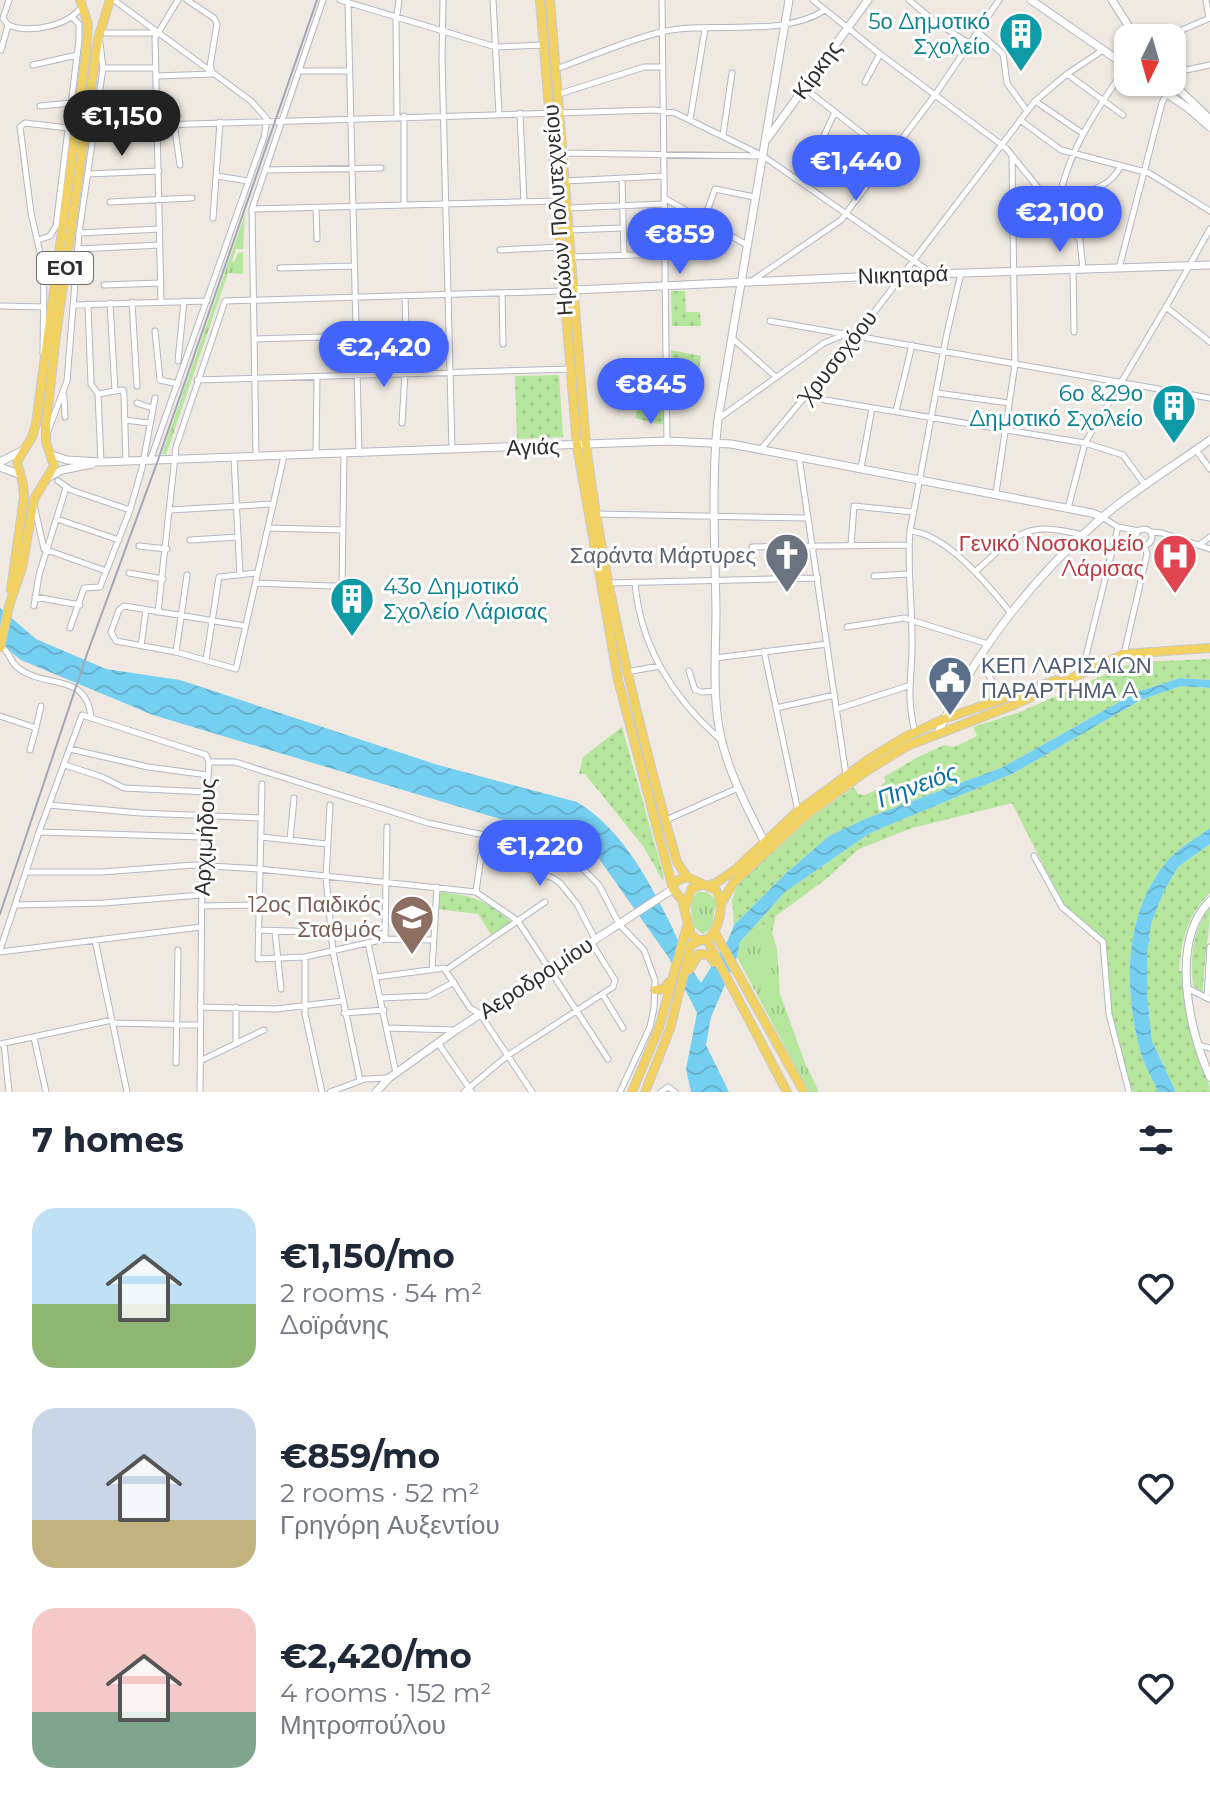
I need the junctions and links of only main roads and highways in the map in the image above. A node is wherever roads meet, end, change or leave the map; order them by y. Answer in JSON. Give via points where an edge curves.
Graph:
{"nodes":[{"id":1,"x":540,"y":0,"type":"edge"},
{"id":2,"x":550,"y":0,"type":"edge"},
{"id":3,"x":789,"y":0,"type":"edge"},
{"id":4,"x":868,"y":0,"type":"edge"},
{"id":5,"x":1031,"y":0,"type":"edge"},
{"id":6,"x":1112,"y":0,"type":"edge"},
{"id":7,"x":82,"y":5,"type":"edge"},
{"id":8,"x":109,"y":5,"type":"edge"},
{"id":9,"x":1127,"y":24,"type":"edge"},
{"id":10,"x":1114,"y":58,"type":"edge"},
{"id":11,"x":1169,"y":96,"type":"edge"},
{"id":12,"x":1185,"y":96,"type":"edge"},
{"id":13,"x":554,"y":112,"type":"junction"},
{"id":14,"x":1210,"y":119,"type":"edge"},
{"id":15,"x":1210,"y":127,"type":"edge"},
{"id":16,"x":766,"y":140,"type":"junction"},
{"id":17,"x":1210,"y":265,"type":"edge"},
{"id":18,"x":741,"y":282,"type":"junction"},
{"id":19,"x":569,"y":291,"type":"junction"},
{"id":20,"x":1210,"y":440,"type":"edge"},
{"id":21,"x":716,"y":442,"type":"junction"},
{"id":22,"x":582,"y":446,"type":"junction"},
{"id":23,"x":24,"y":450,"type":"junction"},
{"id":24,"x":50,"y":453,"type":"junction"},
{"id":25,"x":101,"y":462,"type":"junction"},
{"id":26,"x":0,"y":465,"type":"edge"},
{"id":27,"x":20,"y":475,"type":"junction"},
{"id":28,"x":51,"y":479,"type":"junction"},
{"id":29,"x":1102,"y":517,"type":"junction"},
{"id":30,"x":9,"y":606,"type":"junction"},
{"id":31,"x":0,"y":648,"type":"edge"},
{"id":32,"x":1210,"y":648,"type":"edge"},
{"id":33,"x":1079,"y":674,"type":"junction"},
{"id":34,"x":944,"y":719,"type":"junction"},
{"id":35,"x":938,"y":733,"type":"junction"},
{"id":36,"x":764,"y":841,"type":"junction"},
{"id":37,"x":687,"y":877,"type":"junction"},
{"id":38,"x":706,"y":885,"type":"junction"},
{"id":39,"x":673,"y":889,"type":"junction"},
{"id":40,"x":1210,"y":901,"type":"edge"},
{"id":41,"x":721,"y":905,"type":"junction"},
{"id":42,"x":684,"y":911,"type":"junction"},
{"id":43,"x":686,"y":929,"type":"junction"},
{"id":44,"x":714,"y":931,"type":"junction"},
{"id":45,"x":704,"y":940,"type":"junction"},
{"id":46,"x":713,"y":954,"type":"junction"},
{"id":47,"x":671,"y":981,"type":"junction"},
{"id":48,"x":682,"y":985,"type":"junction"},
{"id":49,"x":655,"y":990,"type":"road end"},
{"id":50,"x":1209,"y":1074,"type":"edge"},
{"id":51,"x":376,"y":1092,"type":"edge"},
{"id":52,"x":632,"y":1092,"type":"edge"},
{"id":53,"x":645,"y":1092,"type":"edge"},
{"id":54,"x":787,"y":1092,"type":"edge"},
{"id":55,"x":804,"y":1092,"type":"edge"}],
"edges":[{"from":1,"to":13,"type":"main road","name":"Ηρώων Πολυτεχνείου"},
{"from":2,"to":13,"type":"main road","name":"Ηρώων Πολυτεχνείου","via":[[558,94]]},
{"from":3,"to":16,"type":"main road"},
{"from":4,"to":16,"type":"main road","name":"Κίρκης"},
{"from":5,"to":10,"type":"main road"},
{"from":6,"to":9,"type":"main road"},
{"from":7,"to":8,"type":"main road","via":[[92,14]]},
{"from":7,"to":23,"type":"main road","number":"ΕΟ1","via":[[88,24],[69,185],[34,430]]},
{"from":8,"to":24,"type":"main road","number":"ΕΟ1","via":[[98,39],[54,347],[45,437]]},
{"from":11,"to":15,"type":"main road"},
{"from":12,"to":14,"type":"main road"},
{"from":13,"to":19,"type":"main road","name":"Ηρώων Πολυτεχνείου","via":[[557,201]]},
{"from":13,"to":19,"type":"main road","name":"Ηρώων Πολυτεχνείου","via":[[568,208]]},
{"from":16,"to":18,"type":"main road"},
{"from":17,"to":18,"type":"main road","name":"Νικηταρά"},
{"from":18,"to":19,"type":"main road","name":"Νικηταρά"},
{"from":18,"to":21,"type":"main road"},
{"from":19,"to":22,"type":"main road","name":"Ηρώων Πολυτεχνείου"},
{"from":19,"to":22,"type":"main road","name":"Ηρώων Πολυτεχνείου","via":[[570,369]]},
{"from":20,"to":29,"type":"main road"},
{"from":21,"to":22,"type":"main road","name":"Αγιάς"},
{"from":21,"to":29,"type":"main road","name":"Αγιάς"},
{"from":21,"to":36,"type":"main road","via":[[715,658],[721,740]]},
{"from":22,"to":25,"type":"main road","name":"Αγιάς"},
{"from":22,"to":37,"type":"main road","name":"Ηρώων Πολυτεχνείου","via":[[626,672],[677,862]]},
{"from":22,"to":39,"type":"main road","name":"Ηρώων Πολυτεχνείου","via":[[614,662]]},
{"from":23,"to":24,"type":"main road","via":[[38,446]]},
{"from":23,"to":26,"type":"main road"},
{"from":23,"to":27,"type":"main road","number":"ΕΟ1","via":[[17,462]]},
{"from":24,"to":25,"type":"main road","name":"Αγιάς"},
{"from":24,"to":28,"type":"main road","number":"ΕΟ1"},
{"from":25,"to":28,"type":"main road","name":"Αγιάς","via":[[62,470]]},
{"from":26,"to":27,"type":"main road"},
{"from":27,"to":28,"type":"main road","via":[[33,483]]},
{"from":27,"to":30,"type":"main road","number":"ΕΟ1","via":[[24,497]]},
{"from":28,"to":30,"type":"main road","number":"ΕΟ1","via":[[34,503]]},
{"from":29,"to":34,"type":"main road","via":[[1010,612]]},
{"from":30,"to":31,"type":"main road","number":"ΕΟ1","bridge":true},
{"from":32,"to":33,"type":"main road","via":[[1124,654]]},
{"from":33,"to":34,"type":"main road"},
{"from":33,"to":35,"type":"main road"},
{"from":34,"to":35,"type":"main road"},
{"from":34,"to":36,"type":"main road","via":[[846,776]]},
{"from":35,"to":41,"type":"main road","via":[[881,762],[805,816],[734,882]]},
{"from":36,"to":38,"type":"main road","via":[[736,869]]},
{"from":37,"to":38,"type":"main road"},
{"from":37,"to":39,"type":"main road","via":[[676,880]]},
{"from":38,"to":41,"type":"main road","via":[[718,893]]},
{"from":38,"to":42,"type":"main road","via":[[692,888]]},
{"from":39,"to":42,"type":"main road","name":"Ηρώων Πολυτεχνείου"},
{"from":39,"to":51,"type":"main road","name":"Αεροδρομίου","via":[[456,1030]]},
{"from":40,"to":50,"type":"main road","via":[[1199,913],[1187,952],[1197,1045]]},
{"from":41,"to":44,"type":"main road"},
{"from":42,"to":43,"type":"main road"},
{"from":43,"to":45,"type":"main road"},
{"from":43,"to":47,"type":"main road"},
{"from":44,"to":45,"type":"main road"},
{"from":44,"to":55,"type":"main road"},
{"from":45,"to":46,"type":"main road"},
{"from":45,"to":48,"type":"main road","via":[[691,945]]},
{"from":46,"to":48,"type":"main road","via":[[697,956]]},
{"from":46,"to":54,"type":"main road"},
{"from":47,"to":49,"type":"main road"},
{"from":47,"to":52,"type":"main road","via":[[652,1048]]},
{"from":48,"to":53,"type":"main road"}]}
